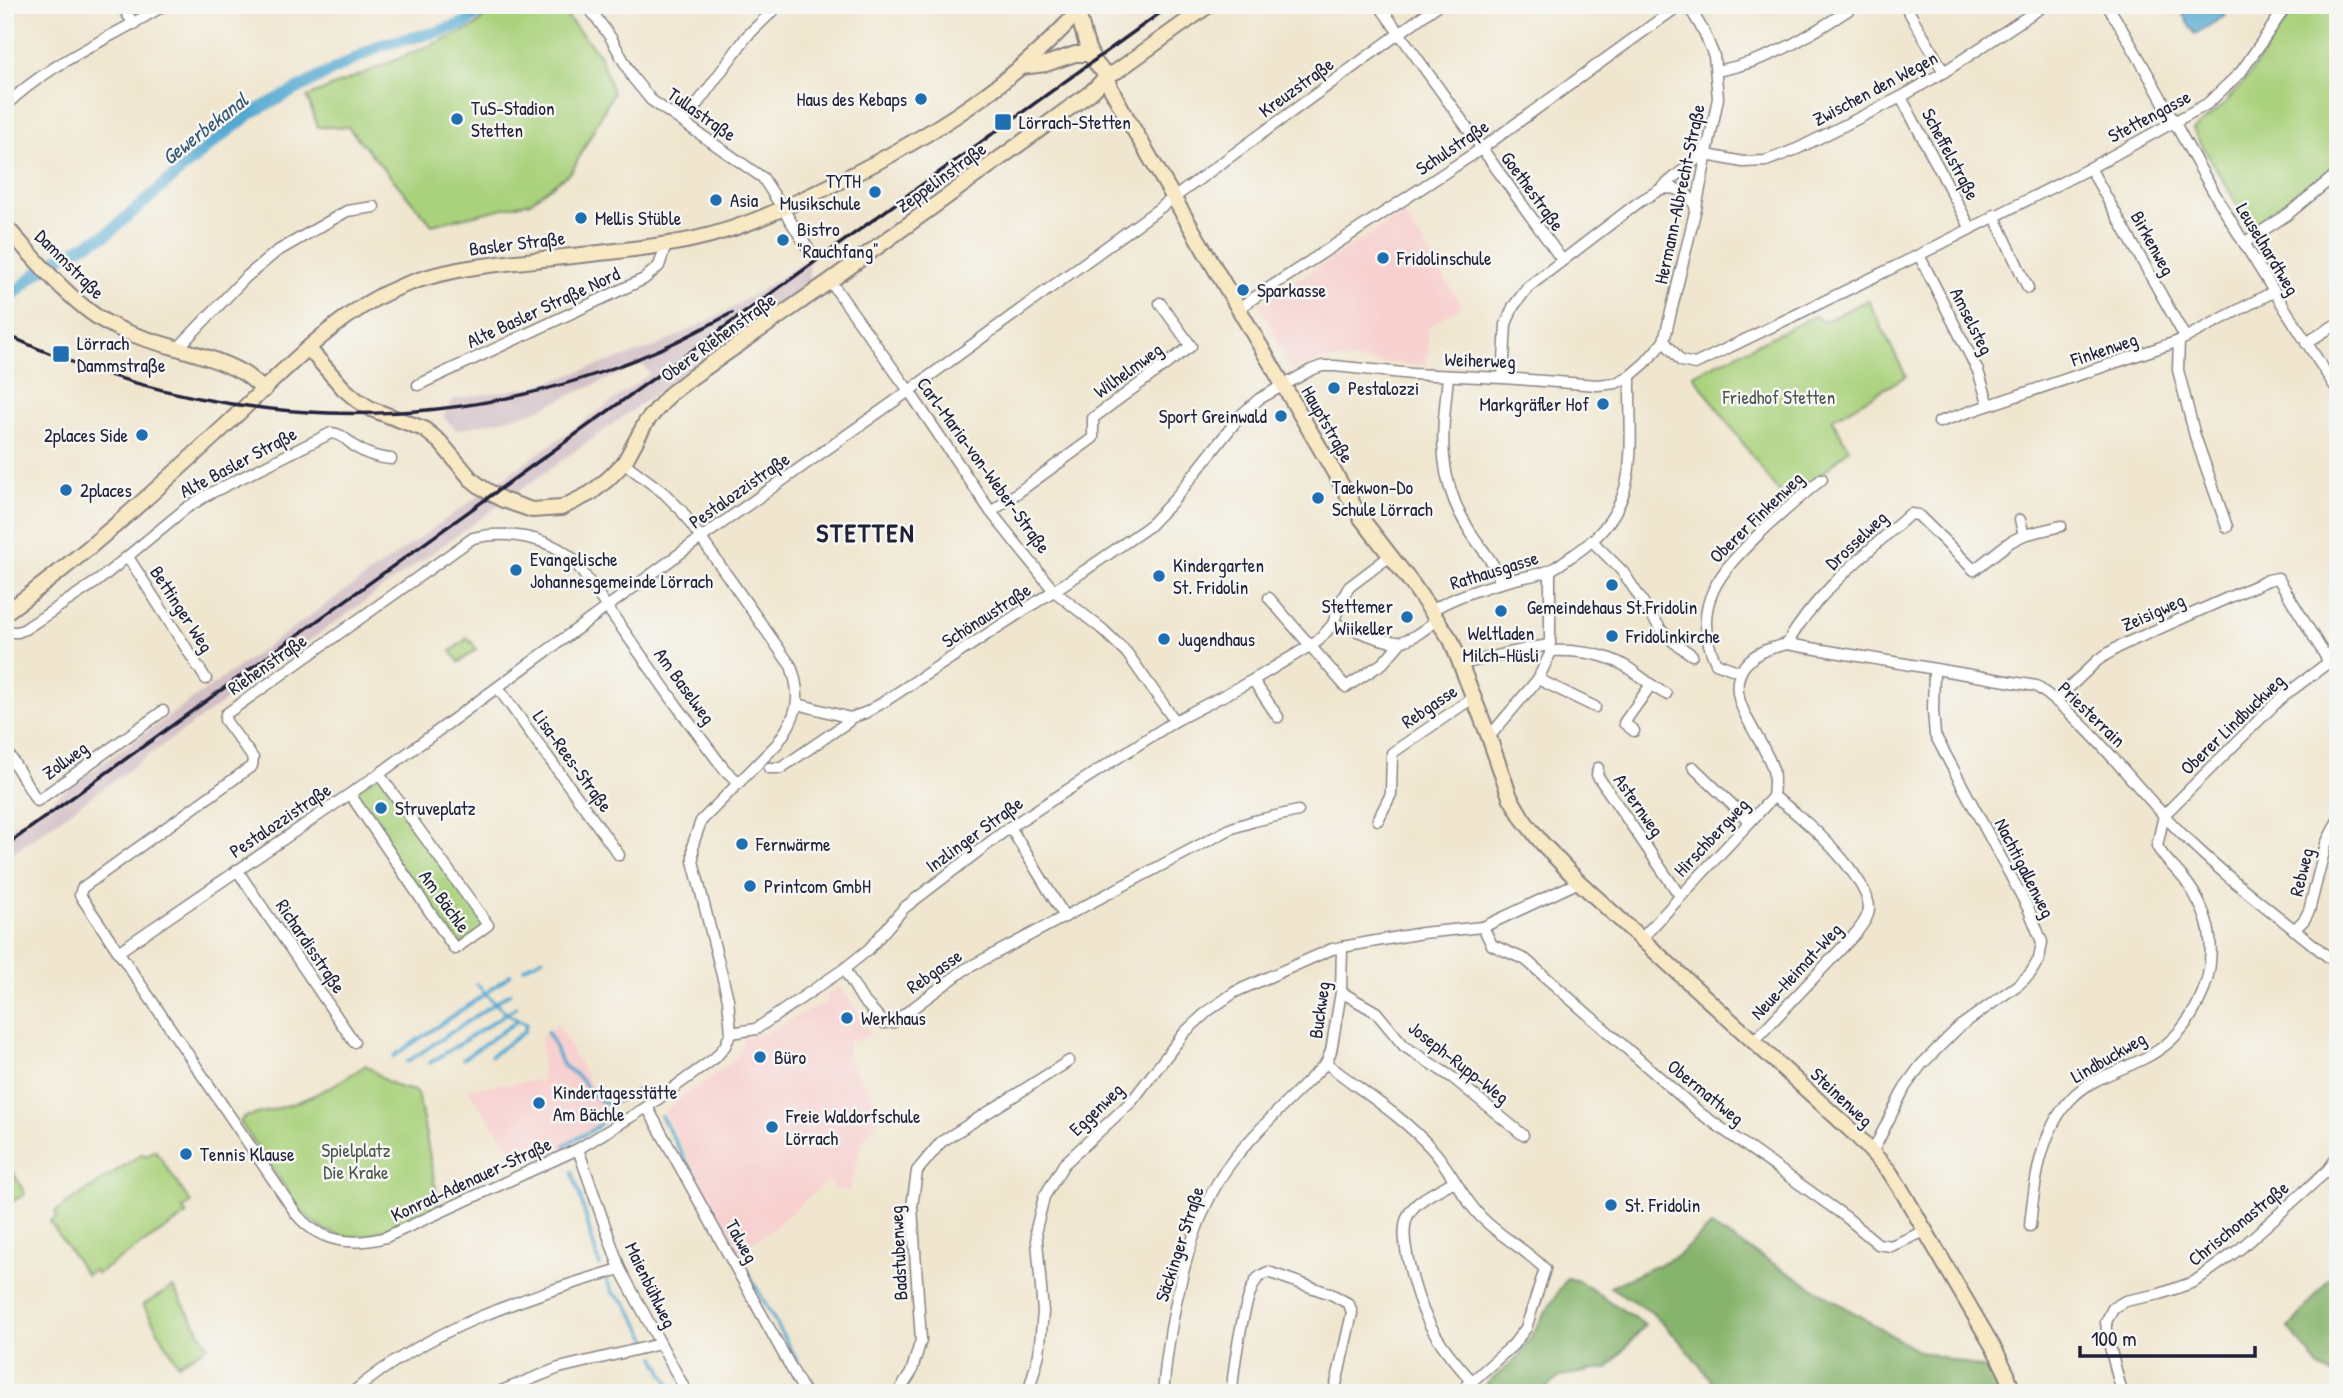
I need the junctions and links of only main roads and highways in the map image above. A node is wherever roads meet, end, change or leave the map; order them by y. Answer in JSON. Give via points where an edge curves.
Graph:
{"nodes":[{"id":1,"x":1209,"y":5,"type":"edge"},
{"id":2,"x":1079,"y":7,"type":"edge"},
{"id":3,"x":1091,"y":54,"type":"junction"},
{"id":4,"x":1019,"y":67,"type":"junction"},
{"id":5,"x":1108,"y":74,"type":"junction"},
{"id":6,"x":5,"y":226,"type":"edge"},
{"id":7,"x":830,"y":281,"type":"joint"},
{"id":8,"x":309,"y":349,"type":"junction"},
{"id":9,"x":264,"y":390,"type":"junction"},
{"id":10,"x":5,"y":613,"type":"edge"},
{"id":11,"x":1579,"y":882,"type":"joint"},
{"id":12,"x":2013,"y":1393,"type":"edge"}],
"edges":[{"from":1,"to":5,"type":"main road","name":"Zeppelinstraße"},
{"from":2,"to":3,"type":"main road","name":"Hauptstraße"},
{"from":2,"to":4,"type":"main road","name":"Basler Straße","via":[[1054,37]]},
{"from":3,"to":4,"type":"main road"},
{"from":3,"to":5,"type":"main road","name":"Hauptstraße"},
{"from":4,"to":8,"type":"main road","name":"Basler Straße","via":[[918,141],[733,230],[666,244],[432,275],[361,307]]},
{"from":5,"to":7,"type":"main road","name":"Zeppelinstraße","via":[[1090,93]]},
{"from":5,"to":11,"type":"main road","name":"Hauptstraße","via":[[1110,87],[1361,518],[1451,640],[1510,797],[1541,842]]},
{"from":6,"to":9,"type":"main road","name":"Dammstraße","via":[[101,320],[222,363]]},
{"from":7,"to":8,"type":"main road","name":"Obere Riehenstraße","via":[[670,394],[646,422],[624,463],[591,493],[561,508],[532,510],[503,500],[471,479],[424,429],[357,400]]},
{"from":8,"to":9,"type":"main road","name":"Basler Straße"},
{"from":9,"to":10,"type":"main road","name":"Basler Straße","via":[[118,525]]},
{"from":11,"to":12,"type":"main road","name":"Steinenweg","via":[[1872,1153],[1902,1191],[1997,1354]]}]}
